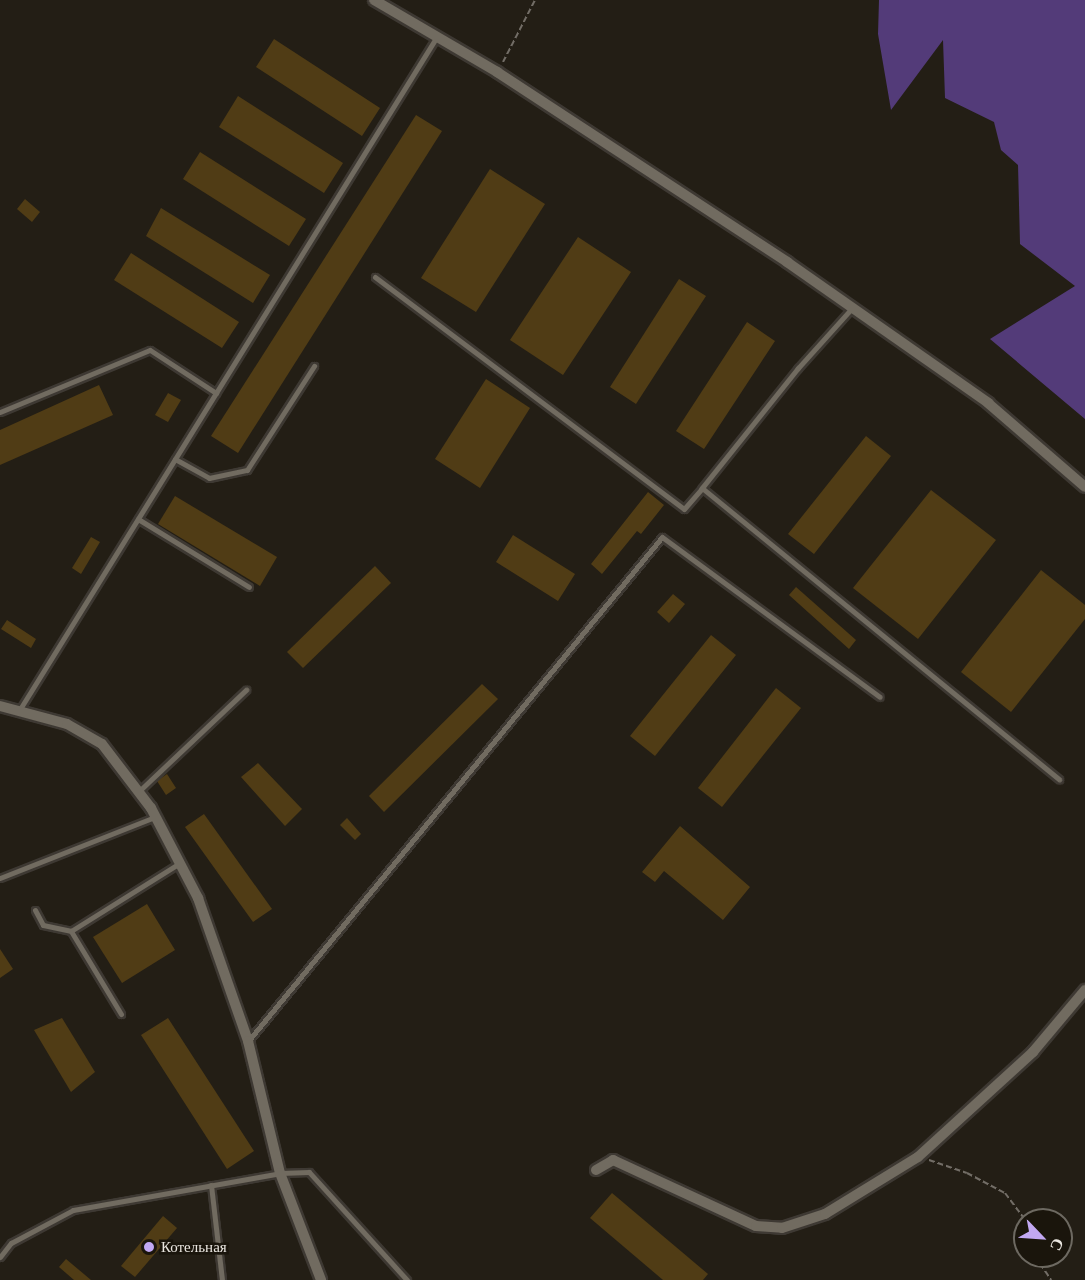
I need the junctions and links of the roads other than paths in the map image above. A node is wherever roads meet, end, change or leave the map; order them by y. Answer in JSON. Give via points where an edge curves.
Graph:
{"nodes":[{"id":1,"x":374,"y":0,"type":"edge"},
{"id":2,"x":436,"y":38,"type":"junction"},
{"id":3,"x":375,"y":277,"type":"dead end"},
{"id":4,"x":852,"y":308,"type":"junction"},
{"id":5,"x":314,"y":366,"type":"dead end"},
{"id":6,"x":216,"y":393,"type":"junction"},
{"id":7,"x":0,"y":412,"type":"edge"},
{"id":8,"x":175,"y":459,"type":"junction"},
{"id":9,"x":1085,"y":487,"type":"edge"},
{"id":10,"x":702,"y":488,"type":"junction"},
{"id":11,"x":138,"y":519,"type":"junction"},
{"id":12,"x":249,"y":587,"type":"dead end"},
{"id":13,"x":246,"y":690,"type":"dead end"},
{"id":14,"x":880,"y":697,"type":"dead end"},
{"id":15,"x":0,"y":706,"type":"edge"},
{"id":16,"x":20,"y":709,"type":"junction"},
{"id":17,"x":1059,"y":779,"type":"dead end"},
{"id":18,"x":138,"y":792,"type":"junction"},
{"id":19,"x":155,"y":817,"type":"junction"},
{"id":20,"x":180,"y":863,"type":"junction"},
{"id":21,"x":0,"y":878,"type":"edge"},
{"id":22,"x":35,"y":910,"type":"dead end"},
{"id":23,"x":71,"y":931,"type":"junction"},
{"id":24,"x":1085,"y":990,"type":"edge"},
{"id":25,"x":121,"y":1014,"type":"dead end"},
{"id":26,"x":248,"y":1041,"type":"junction"},
{"id":27,"x":596,"y":1170,"type":"dead end"},
{"id":28,"x":280,"y":1173,"type":"junction"},
{"id":29,"x":211,"y":1185,"type":"junction"},
{"id":30,"x":0,"y":1257,"type":"edge"},
{"id":31,"x":222,"y":1280,"type":"edge"},
{"id":32,"x":321,"y":1280,"type":"edge"},
{"id":33,"x":407,"y":1280,"type":"edge"}],
"edges":[{"from":1,"to":2,"type":"street"},
{"from":2,"to":4,"type":"street","via":[[497,72]]},
{"from":2,"to":6,"type":"lane"},
{"from":3,"to":10,"type":"lane","via":[[684,509]]},
{"from":4,"to":9,"type":"street","via":[[988,403]]},
{"from":4,"to":10,"type":"lane","via":[[798,368]]},
{"from":5,"to":8,"type":"lane","via":[[247,470],[209,478]]},
{"from":6,"to":7,"type":"lane","via":[[150,350]]},
{"from":6,"to":8,"type":"lane"},
{"from":8,"to":11,"type":"lane"},
{"from":10,"to":17,"type":"lane"},
{"from":11,"to":12,"type":"lane"},
{"from":11,"to":16,"type":"lane"},
{"from":13,"to":18,"type":"lane"},
{"from":14,"to":26,"type":"lane","via":[[662,537]]},
{"from":15,"to":16,"type":"street"},
{"from":16,"to":18,"type":"street","via":[[67,724],[102,744]]},
{"from":18,"to":19,"type":"street"},
{"from":19,"to":20,"type":"street"},
{"from":19,"to":21,"type":"lane"},
{"from":20,"to":23,"type":"lane"},
{"from":20,"to":26,"type":"street","via":[[198,898]]},
{"from":22,"to":23,"type":"lane","via":[[49,928]]},
{"from":23,"to":25,"type":"lane"},
{"from":24,"to":27,"type":"street","via":[[1033,1052],[918,1157],[825,1214],[782,1227],[756,1226],[613,1160]]},
{"from":26,"to":28,"type":"street"},
{"from":28,"to":29,"type":"lane"},
{"from":28,"to":32,"type":"street"},
{"from":28,"to":33,"type":"lane","via":[[309,1172]]},
{"from":29,"to":30,"type":"lane","via":[[73,1210],[12,1243]]},
{"from":29,"to":31,"type":"lane"}]}
